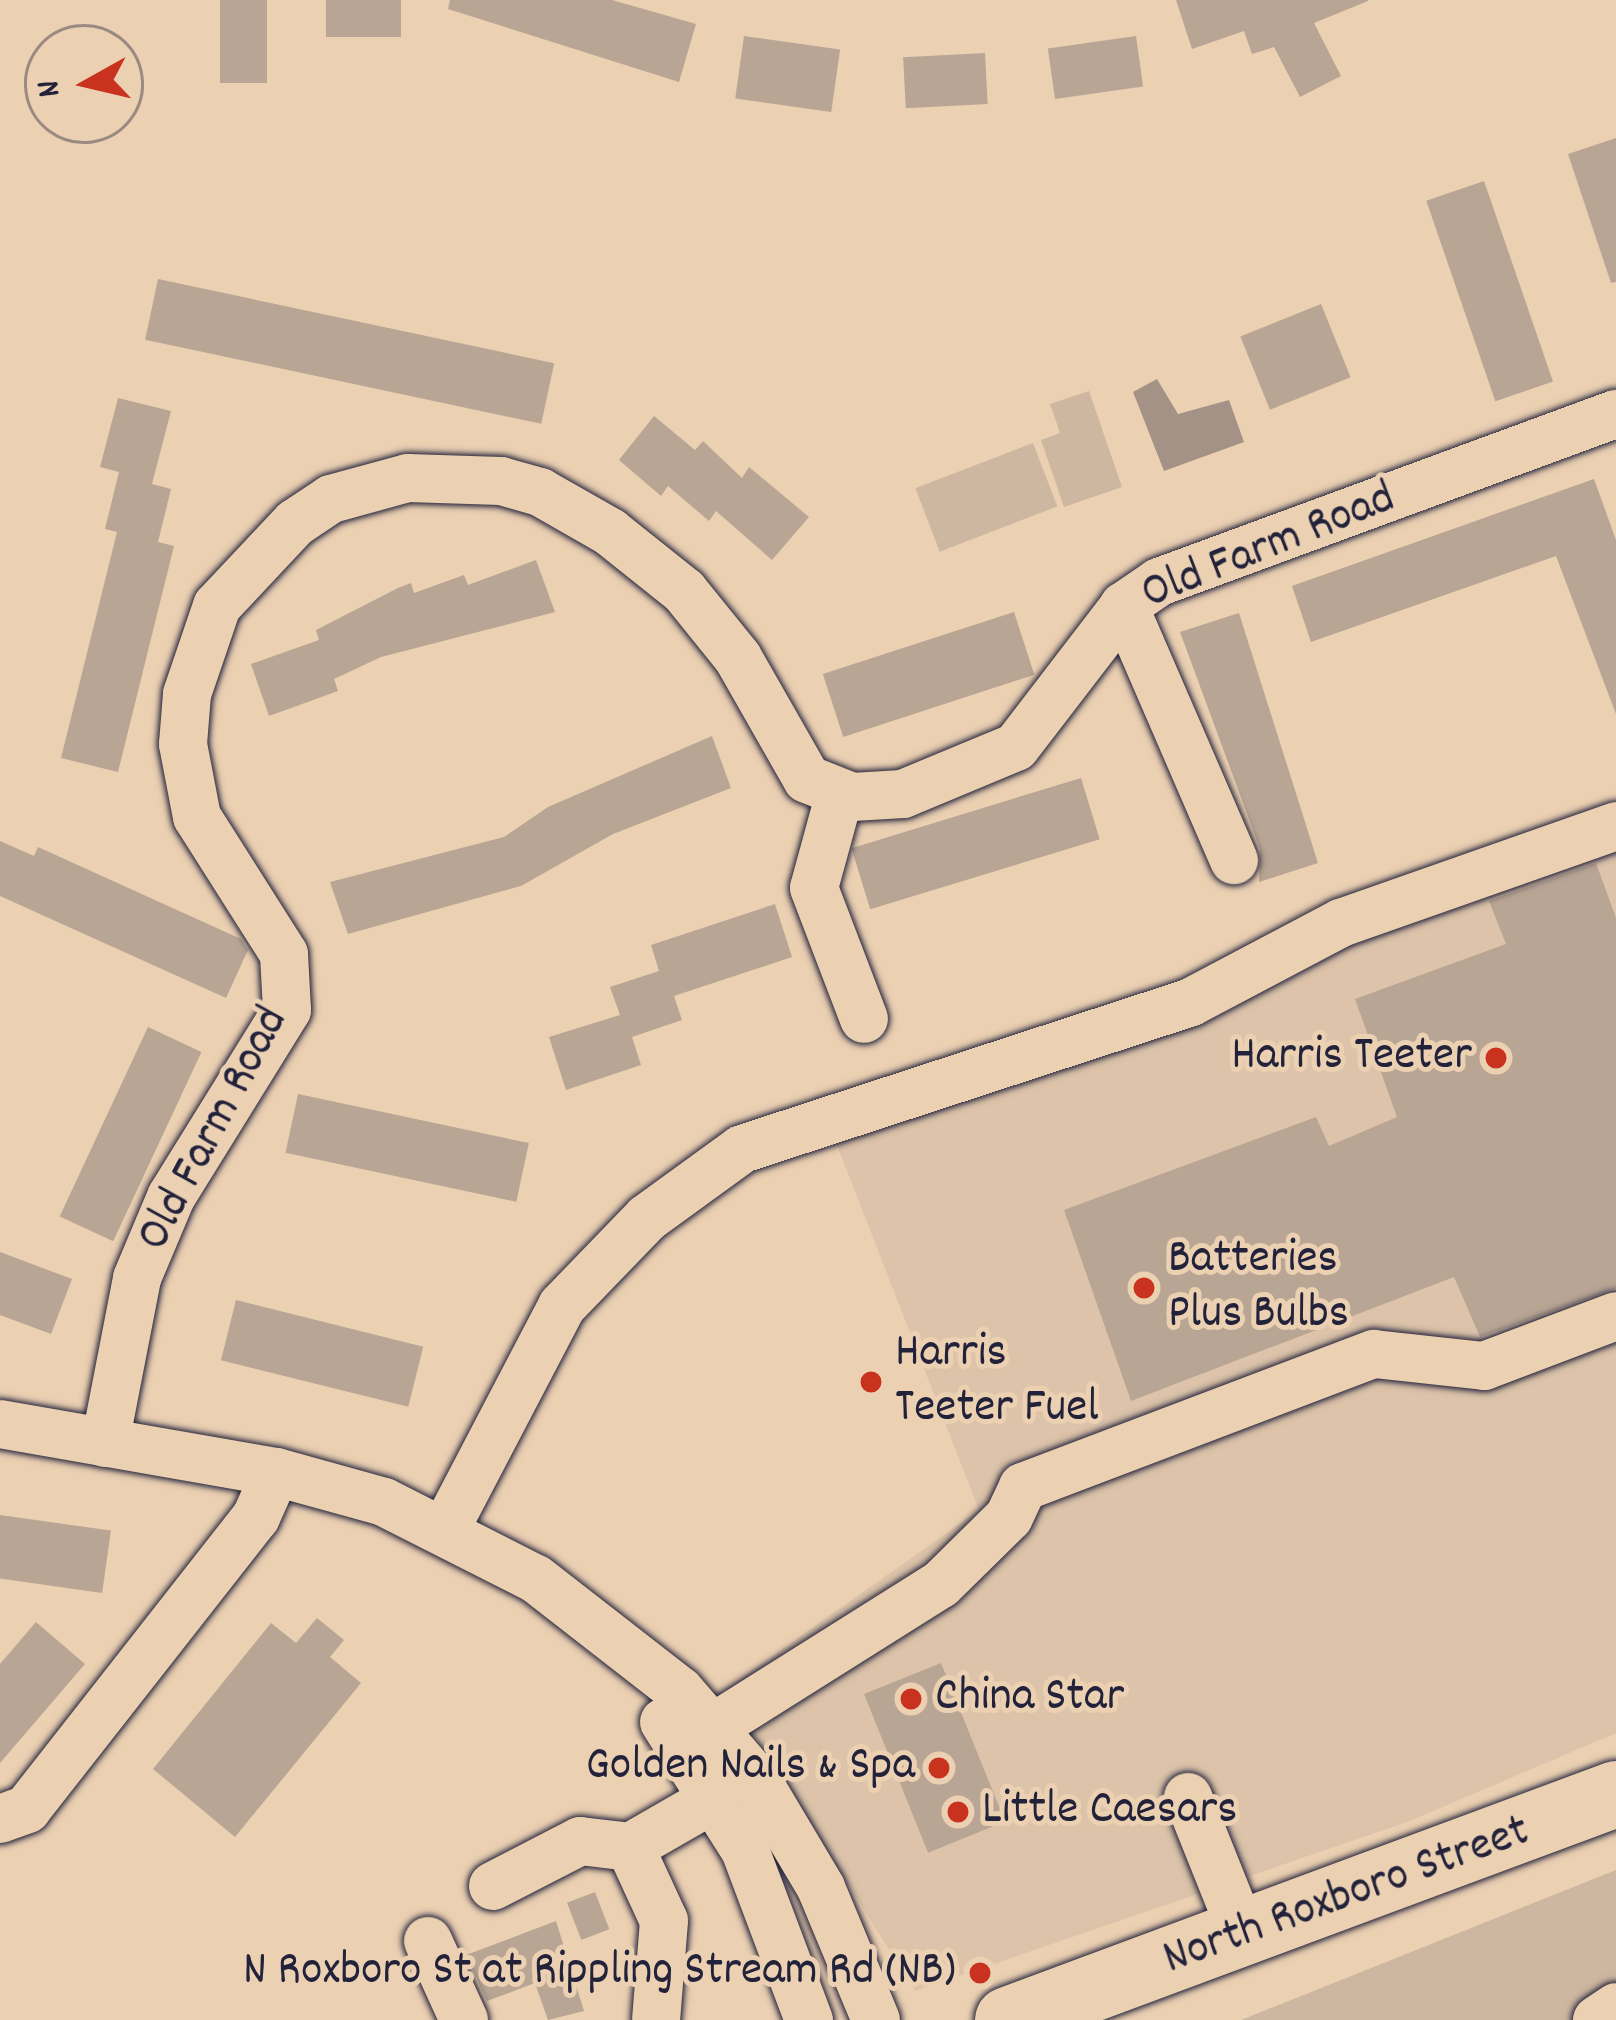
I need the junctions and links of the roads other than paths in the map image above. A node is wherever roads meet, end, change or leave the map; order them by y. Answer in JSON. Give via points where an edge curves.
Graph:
{"nodes":[{"id":1,"x":1616,"y":415,"type":"edge"},
{"id":2,"x":1124,"y":606,"type":"junction"},
{"id":3,"x":840,"y":793,"type":"junction"},
{"id":4,"x":1616,"y":826,"type":"edge"},
{"id":5,"x":1234,"y":860,"type":"dead end"},
{"id":6,"x":864,"y":1019,"type":"dead end"},
{"id":7,"x":1616,"y":1316,"type":"edge"},
{"id":8,"x":0,"y":1424,"type":"edge"},
{"id":9,"x":105,"y":1443,"type":"junction"},
{"id":10,"x":276,"y":1472,"type":"junction"},
{"id":11,"x":446,"y":1528,"type":"junction"},
{"id":12,"x":698,"y":1736,"type":"junction"},
{"id":13,"x":1616,"y":1794,"type":"edge"},
{"id":14,"x":717,"y":1797,"type":"junction"},
{"id":15,"x":1188,"y":1797,"type":"dead end"},
{"id":16,"x":0,"y":1819,"type":"edge"},
{"id":17,"x":630,"y":1846,"type":"junction"},
{"id":18,"x":494,"y":1886,"type":"dead end"},
{"id":19,"x":1244,"y":1937,"type":"junction"},
{"id":20,"x":428,"y":1941,"type":"dead end"},
{"id":21,"x":1616,"y":2008,"type":"edge"},
{"id":22,"x":640,"y":2015,"type":"edge"},
{"id":23,"x":464,"y":2020,"type":"edge"},
{"id":24,"x":809,"y":2020,"type":"edge"},
{"id":25,"x":875,"y":2020,"type":"edge"},
{"id":26,"x":1008,"y":2020,"type":"edge"},
{"id":27,"x":1598,"y":2020,"type":"edge"}],
"edges":[{"from":1,"to":2,"type":"street","name":"Old Farm Road","via":[[1159,582]]},
{"from":2,"to":3,"type":"street","name":"Old Farm Road","via":[[1016,747],[903,794]]},
{"from":2,"to":5,"type":"street"},
{"from":3,"to":6,"type":"street","via":[[814,888]]},
{"from":3,"to":9,"type":"street","name":"Old Farm Road","via":[[807,779],[784,751],[738,658],[684,591],[610,532],[539,493],[457,476],[390,482],[332,500],[263,548],[225,593],[198,650],[183,744],[204,832],[284,954],[287,1010],[171,1197],[126,1322]]},
{"from":4,"to":11,"type":"street","via":[[1341,923],[1191,1002],[742,1149],[647,1218],[562,1306]]},
{"from":7,"to":12,"type":"street","via":[[1484,1366],[1374,1354],[1023,1487],[1009,1517],[941,1584]]},
{"from":8,"to":9,"type":"street"},
{"from":9,"to":10,"type":"street"},
{"from":10,"to":11,"type":"street"},
{"from":10,"to":16,"type":"street","via":[[256,1517],[27,1808]]},
{"from":11,"to":12,"type":"street","via":[[536,1580],[630,1653]]},
{"from":12,"to":14,"type":"street"},
{"from":12,"to":25,"type":"street","via":[[788,1824]]},
{"from":13,"to":19,"type":"highway","name":"North Roxboro Street"},
{"from":14,"to":17,"type":"street"},
{"from":14,"to":24,"type":"street"},
{"from":15,"to":19,"type":"street"},
{"from":17,"to":18,"type":"street","via":[[580,1840]]},
{"from":17,"to":22,"type":"street","via":[[664,1921]]},
{"from":19,"to":26,"type":"highway","name":"North Roxboro Street"},
{"from":20,"to":23,"type":"street"},
{"from":21,"to":27,"type":"street"}]}
